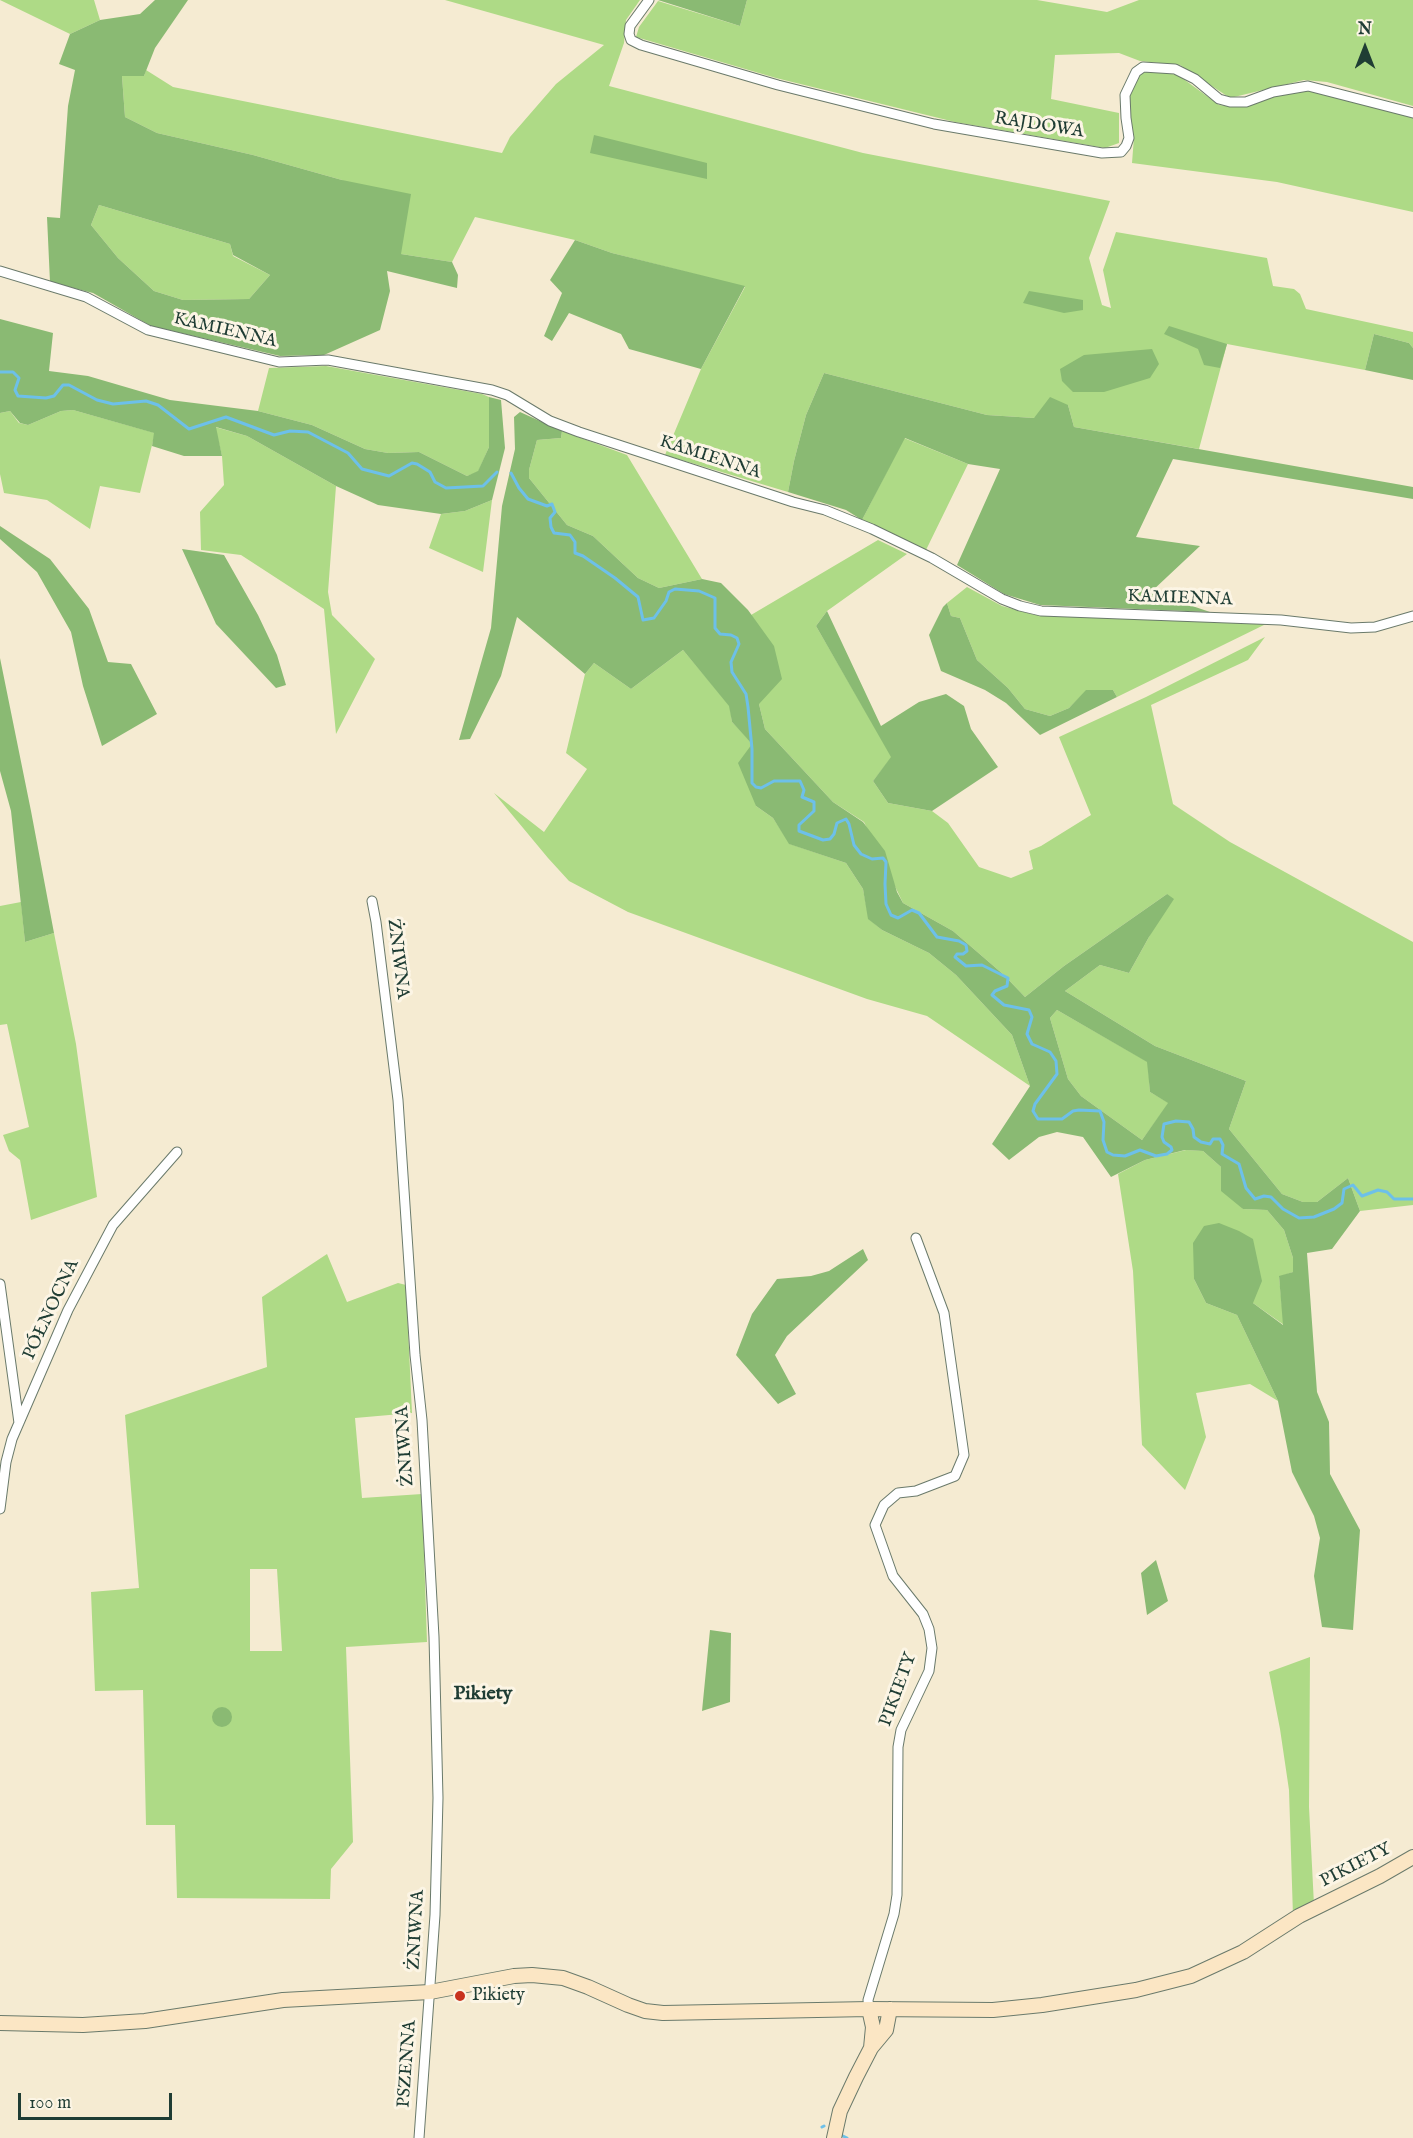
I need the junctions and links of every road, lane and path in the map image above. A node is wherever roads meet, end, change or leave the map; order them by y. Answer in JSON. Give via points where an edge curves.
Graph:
{"nodes":[{"id":1,"x":650,"y":0,"type":"edge"},
{"id":2,"x":1413,"y":112,"type":"edge"},
{"id":3,"x":0,"y":272,"type":"edge"},
{"id":4,"x":1413,"y":616,"type":"edge"},
{"id":5,"x":372,"y":901,"type":"dead end"},
{"id":6,"x":177,"y":1152,"type":"dead end"},
{"id":7,"x":916,"y":1238,"type":"dead end"},
{"id":8,"x":0,"y":1284,"type":"edge"},
{"id":9,"x":19,"y":1423,"type":"junction"},
{"id":10,"x":0,"y":1504,"type":"edge"},
{"id":11,"x":0,"y":1509,"type":"edge"},
{"id":12,"x":1413,"y":1857,"type":"edge"},
{"id":13,"x":430,"y":1992,"type":"junction"},
{"id":14,"x":869,"y":2009,"type":"junction"},
{"id":15,"x":890,"y":2009,"type":"junction"},
{"id":16,"x":0,"y":2023,"type":"edge"},
{"id":17,"x":871,"y":2048,"type":"junction"},
{"id":18,"x":419,"y":2138,"type":"edge"},
{"id":19,"x":834,"y":2138,"type":"edge"}],
"edges":[{"from":1,"to":2,"type":"street","name":"RAJDOWA","via":[[630,26],[632,40],[641,45],[934,124],[1102,153],[1121,152],[1126,147],[1129,138],[1125,95],[1136,72],[1143,67],[1175,69],[1195,79],[1219,99],[1230,102],[1246,102],[1308,86]]},
{"from":3,"to":4,"type":"street","name":"KAMIENNA","via":[[86,297],[148,330],[279,362],[328,360],[492,390],[579,432],[825,510],[872,529],[1020,606],[1041,611],[1281,620],[1351,628],[1375,627]]},
{"from":5,"to":13,"type":"street","name":"ŻNIWNA","via":[[398,1100],[426,1480],[438,1798]]},
{"from":6,"to":9,"type":"street","name":"PÓŁNOCNA","via":[[113,1225],[68,1310]]},
{"from":7,"to":14,"type":"street","name":"PIKIETY","via":[[944,1313],[964,1455],[955,1476],[916,1491],[898,1493],[884,1505],[875,1526],[893,1576],[923,1614],[932,1648],[926,1680],[898,1747],[897,1895],[868,2000]]},
{"from":8,"to":9,"type":"street"},
{"from":9,"to":10,"type":"street","name":"PÓŁNOCNA","via":[[6,1462]]},
{"from":10,"to":11,"type":"street","name":"PÓŁNOCNA"},
{"from":12,"to":15,"type":"street","name":"PIKIETY","via":[[1299,1916],[1234,1956],[1164,1984],[993,2010]]},
{"from":13,"to":14,"type":"street","name":"PIKIETY","via":[[532,1975],[563,1978],[645,2011],[663,2013]]},
{"from":13,"to":16,"type":"street","name":"PIKIETY","via":[[295,1999],[116,2024]]},
{"from":13,"to":18,"type":"street","name":"PSZENNA"},
{"from":14,"to":15,"type":"street","name":"PIKIETY"},
{"from":14,"to":17,"type":"street","via":[[873,2027]]},
{"from":15,"to":17,"type":"street","via":[[886,2030]]},
{"from":17,"to":19,"type":"street","via":[[840,2111]]}]}
